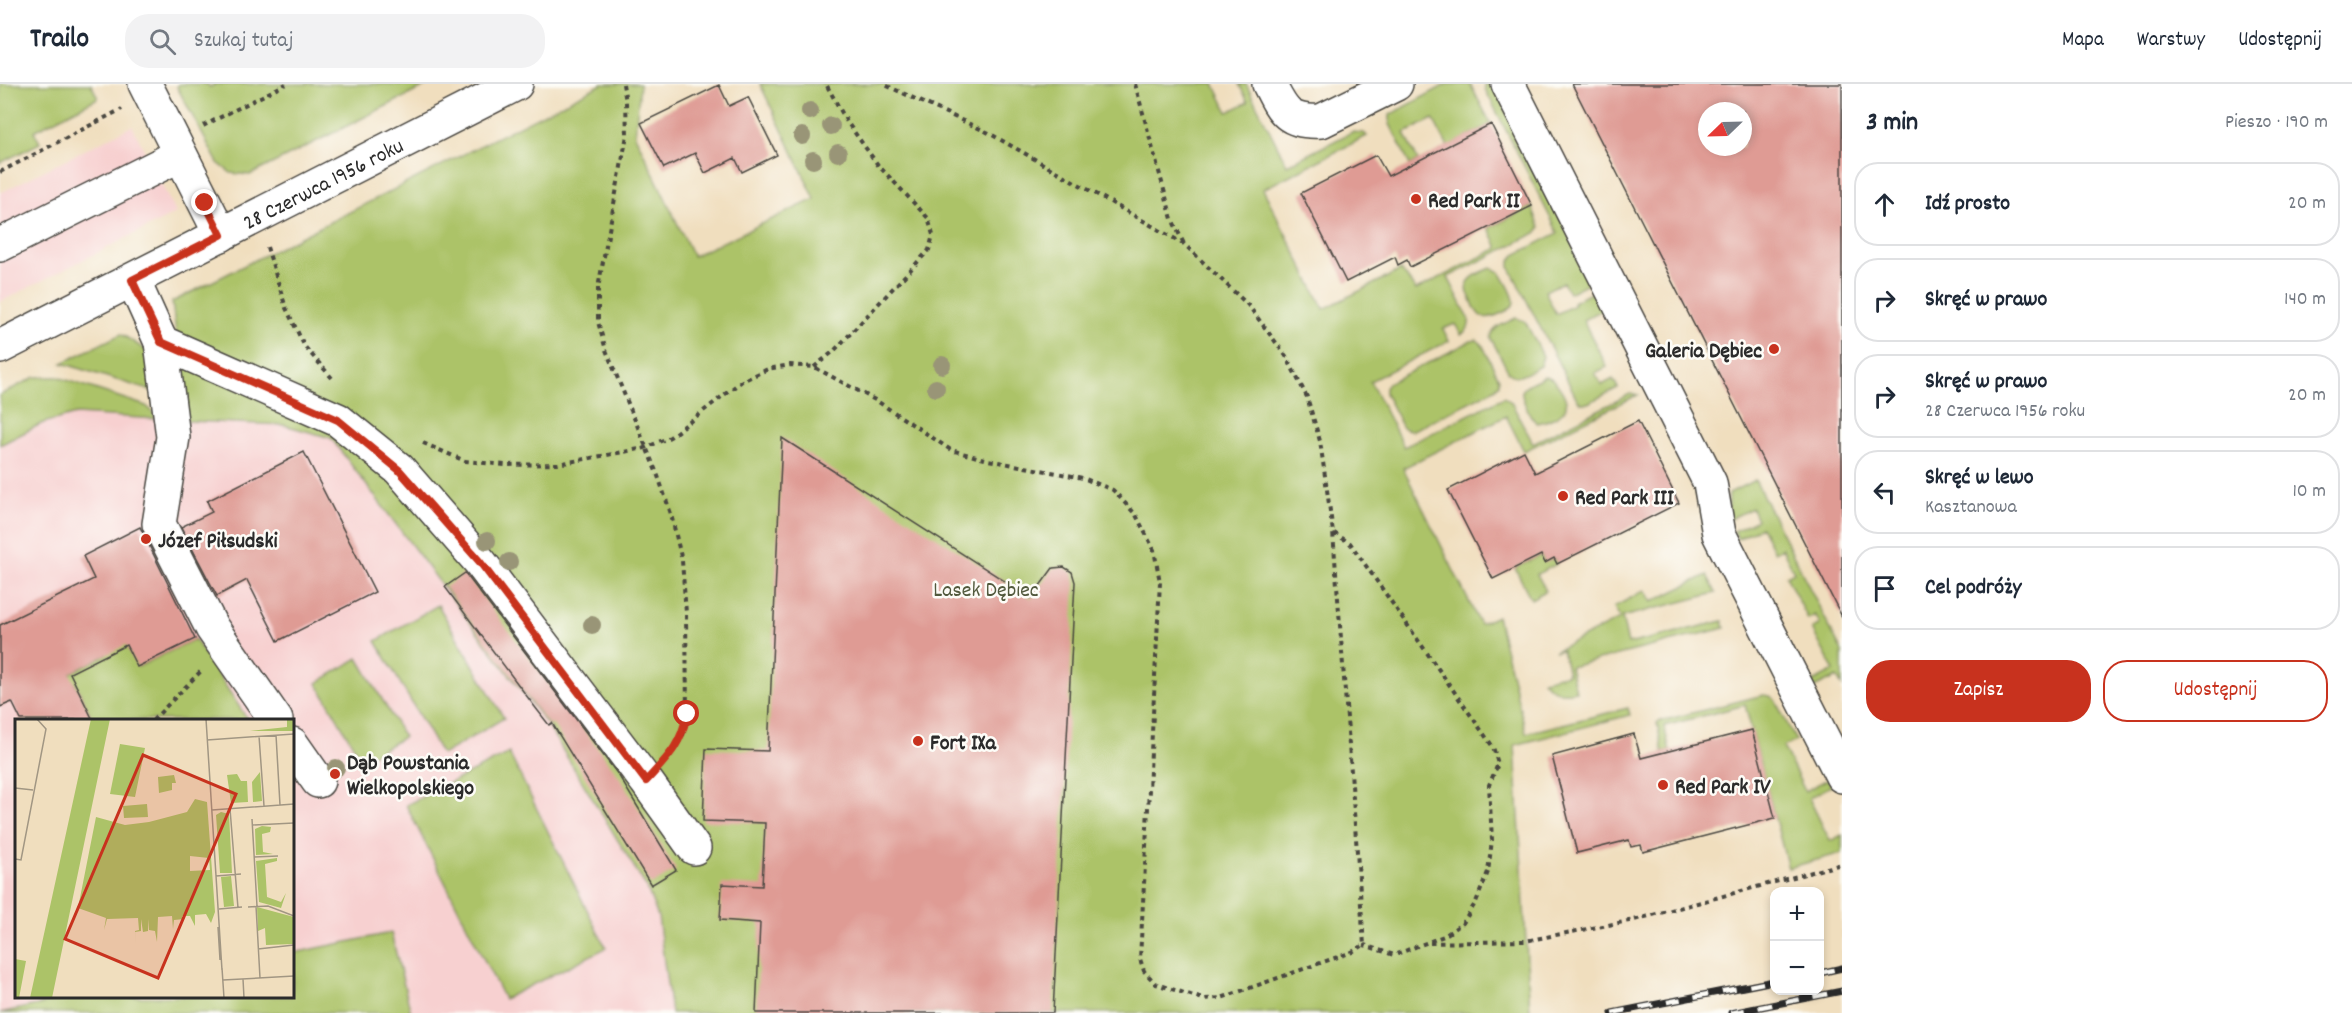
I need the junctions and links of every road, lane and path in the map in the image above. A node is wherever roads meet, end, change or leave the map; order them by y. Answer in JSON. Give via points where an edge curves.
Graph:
{"nodes":[{"id":1,"x":286,"y":84,"type":"edge"},
{"id":2,"x":516,"y":84,"type":"edge"},
{"id":3,"x":623,"y":84,"type":"edge"},
{"id":4,"x":826,"y":84,"type":"edge"},
{"id":5,"x":883,"y":84,"type":"edge"},
{"id":6,"x":1135,"y":84,"type":"edge"},
{"id":7,"x":1269,"y":84,"type":"edge"},
{"id":8,"x":1396,"y":84,"type":"edge"},
{"id":9,"x":1508,"y":84,"type":"edge"},
{"id":10,"x":133,"y":92,"type":"edge"},
{"id":11,"x":177,"y":148,"type":"junction"},
{"id":12,"x":0,"y":172,"type":"edge"},
{"id":13,"x":221,"y":235,"type":"junction"},
{"id":14,"x":266,"y":244,"type":"dead end"},
{"id":15,"x":1184,"y":244,"type":"junction"},
{"id":16,"x":0,"y":245,"type":"edge"},
{"id":17,"x":132,"y":280,"type":"junction"},
{"id":18,"x":161,"y":342,"type":"junction"},
{"id":19,"x":0,"y":347,"type":"edge"},
{"id":20,"x":814,"y":367,"type":"junction"},
{"id":21,"x":336,"y":382,"type":"dead end"},
{"id":22,"x":421,"y":442,"type":"dead end"},
{"id":23,"x":645,"y":448,"type":"junction"},
{"id":24,"x":1333,"y":532,"type":"junction"},
{"id":25,"x":224,"y":646,"type":"junction"},
{"id":26,"x":154,"y":719,"type":"edge"},
{"id":27,"x":275,"y":719,"type":"edge"},
{"id":28,"x":294,"y":747,"type":"edge"},
{"id":29,"x":1842,"y":777,"type":"edge"},
{"id":30,"x":318,"y":781,"type":"dead end"},
{"id":31,"x":646,"y":781,"type":"junction"},
{"id":32,"x":694,"y":848,"type":"dead end"},
{"id":33,"x":1842,"y":864,"type":"edge"},
{"id":34,"x":1427,"y":943,"type":"junction"},
{"id":35,"x":1364,"y":945,"type":"junction"}],
"edges":[{"from":1,"to":11,"type":"path"},
{"from":2,"to":13,"type":"street","name":"28 Czerwca 1956 roku"},
{"from":3,"to":23,"type":"path","via":[[627,135],[598,288],[598,322]]},
{"from":4,"to":20,"type":"path","via":[[878,165],[928,218],[933,235],[929,250],[834,351]]},
{"from":5,"to":15,"type":"path","via":[[987,132]]},
{"from":6,"to":15,"type":"path","via":[[1172,219]]},
{"from":7,"to":8,"type":"street","via":[[1292,118],[1308,122],[1321,122]]},
{"from":9,"to":29,"type":"street","via":[[1710,483],[1719,534]]},
{"from":10,"to":11,"type":"street"},
{"from":10,"to":12,"type":"path","via":[[125,108]]},
{"from":11,"to":13,"type":"street"},
{"from":11,"to":16,"type":"street"},
{"from":13,"to":17,"type":"street","name":"28 Czerwca 1956 roku"},
{"from":14,"to":21,"type":"path","via":[[286,308],[305,347]]},
{"from":15,"to":24,"type":"path","via":[[1248,304],[1286,356],[1307,397],[1320,441]]},
{"from":17,"to":18,"type":"street"},
{"from":17,"to":19,"type":"street","name":"28 Czerwca 1956 roku"},
{"from":18,"to":25,"type":"street","via":[[173,437],[159,524]]},
{"from":18,"to":31,"type":"street","via":[[338,420],[399,470],[480,562]]},
{"from":20,"to":23,"type":"path","via":[[790,365],[768,369],[742,381],[670,437]]},
{"from":20,"to":35,"type":"path","via":[[877,401],[951,450],[1083,478],[1113,490],[1136,515],[1154,550],[1160,582],[1140,959],[1144,971],[1156,984],[1203,999],[1221,998]]},
{"from":22,"to":23,"type":"path","via":[[465,461],[505,465],[558,464]]},
{"from":23,"to":31,"type":"path","via":[[671,514],[682,561],[687,714],[674,751]]},
{"from":24,"to":34,"type":"path","via":[[1350,543],[1497,756],[1498,764],[1489,785],[1492,840],[1488,872],[1463,923]]},
{"from":24,"to":35,"type":"path"},
{"from":25,"to":26,"type":"path"},
{"from":25,"to":27,"type":"street"},
{"from":28,"to":30,"type":"street"},
{"from":31,"to":32,"type":"street"},
{"from":33,"to":34,"type":"path","via":[[1634,920],[1525,941]]},
{"from":34,"to":35,"type":"path","via":[[1394,954]]}]}
